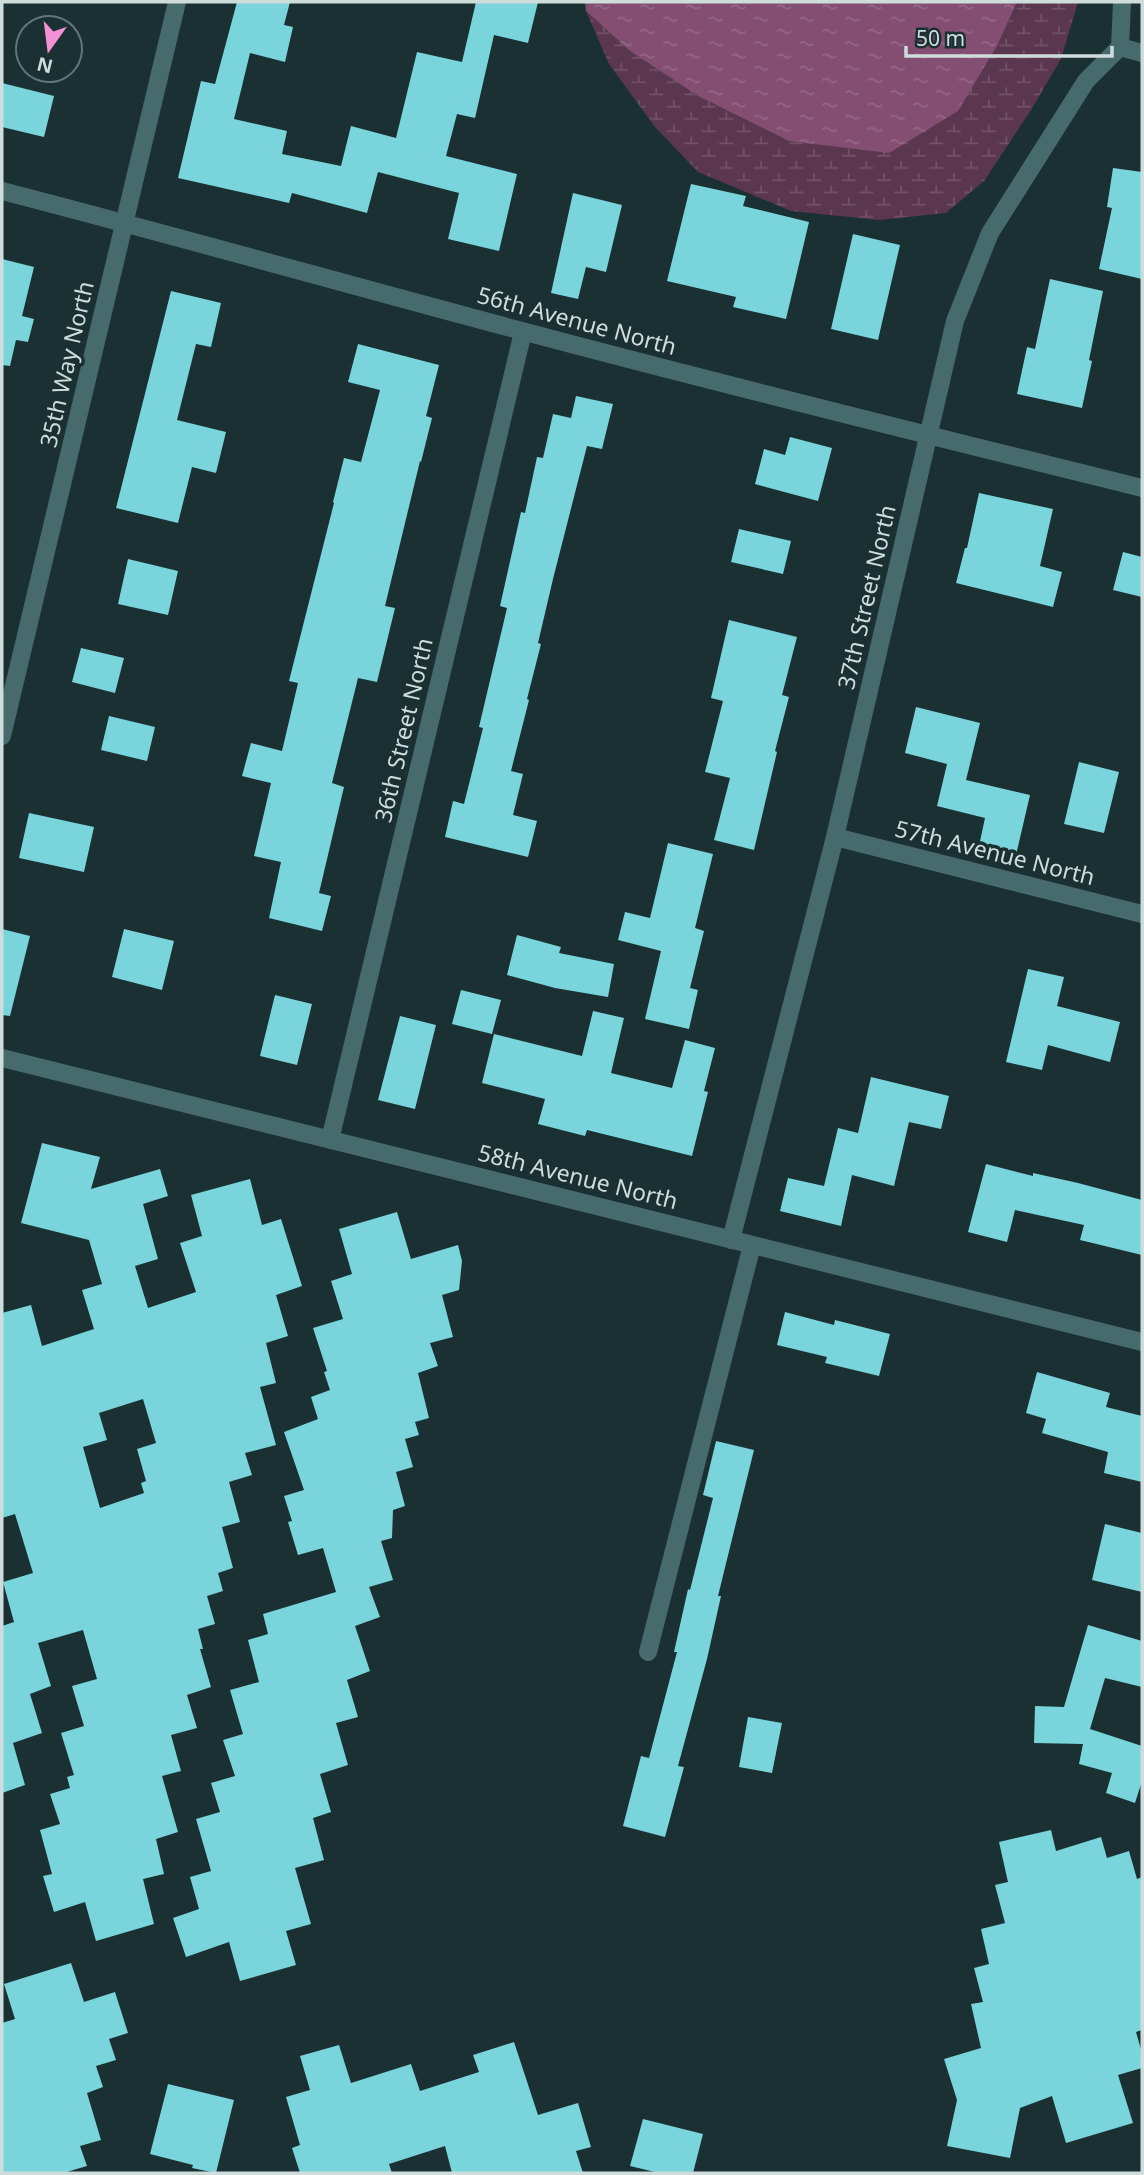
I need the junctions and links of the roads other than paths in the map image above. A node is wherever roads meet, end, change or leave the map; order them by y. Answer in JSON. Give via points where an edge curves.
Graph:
{"nodes":[{"id":1,"x":177,"y":2,"type":"edge"},
{"id":2,"x":1122,"y":2,"type":"edge"},
{"id":3,"x":1120,"y":47,"type":"junction"},
{"id":4,"x":1142,"y":53,"type":"edge"},
{"id":5,"x":2,"y":191,"type":"edge"},
{"id":6,"x":125,"y":223,"type":"junction"},
{"id":7,"x":523,"y":332,"type":"junction"},
{"id":8,"x":929,"y":436,"type":"junction"},
{"id":9,"x":1142,"y":488,"type":"edge"},
{"id":10,"x":2,"y":736,"type":"edge"},
{"id":11,"x":835,"y":837,"type":"junction"},
{"id":12,"x":1142,"y":914,"type":"edge"},
{"id":13,"x":2,"y":1058,"type":"edge"},
{"id":14,"x":330,"y":1140,"type":"junction"},
{"id":15,"x":732,"y":1240,"type":"junction"},
{"id":16,"x":752,"y":1245,"type":"junction"},
{"id":17,"x":1142,"y":1342,"type":"edge"},
{"id":18,"x":648,"y":1653,"type":"dead end"}],
"edges":[{"from":1,"to":6,"type":"street","name":"35th Way North"},
{"from":2,"to":3,"type":"street"},
{"from":3,"to":4,"type":"street"},
{"from":3,"to":8,"type":"street","name":"37th Street North","via":[[1086,80],[990,233],[955,321]]},
{"from":5,"to":6,"type":"street","name":"56th Avenue North"},
{"from":6,"to":7,"type":"street","name":"56th Avenue North"},
{"from":6,"to":10,"type":"street","name":"35th Way North"},
{"from":7,"to":8,"type":"street","name":"56th Avenue North"},
{"from":7,"to":14,"type":"street","name":"36th Street North"},
{"from":8,"to":9,"type":"street","name":"56th Avenue North"},
{"from":8,"to":11,"type":"street","name":"37th Street North"},
{"from":11,"to":12,"type":"street","name":"57th Avenue North"},
{"from":11,"to":15,"type":"street","name":"37th Street North"},
{"from":13,"to":14,"type":"street","name":"58th Avenue North"},
{"from":14,"to":15,"type":"street","name":"58th Avenue North"},
{"from":15,"to":16,"type":"street","name":"58th Avenue North"},
{"from":16,"to":17,"type":"street","name":"58th Avenue North"},
{"from":16,"to":18,"type":"street"}]}
